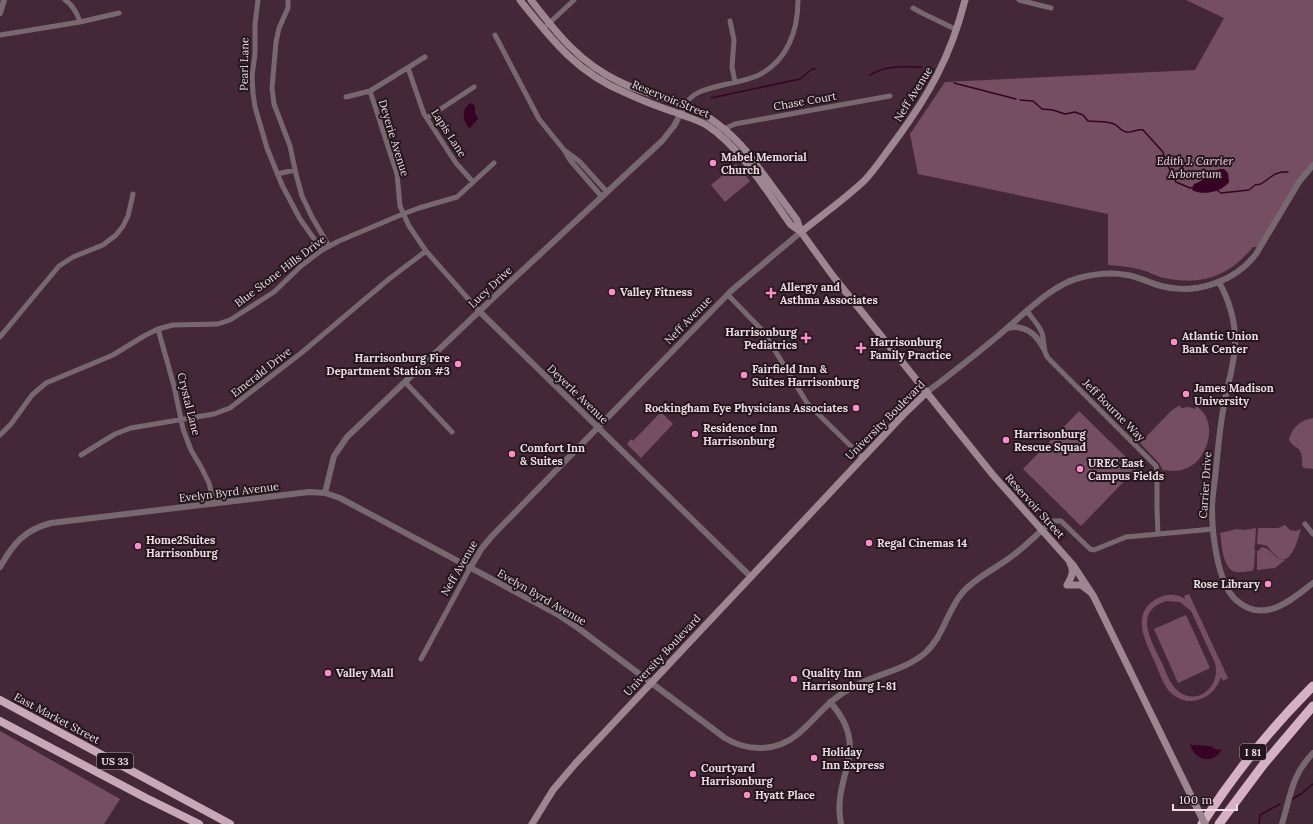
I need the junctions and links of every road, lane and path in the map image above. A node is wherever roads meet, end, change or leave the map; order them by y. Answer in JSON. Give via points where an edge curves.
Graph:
{"nodes":[{"id":1,"x":4,"y":0,"type":"edge"},
{"id":2,"x":65,"y":0,"type":"edge"},
{"id":3,"x":258,"y":0,"type":"edge"},
{"id":4,"x":288,"y":0,"type":"edge"},
{"id":5,"x":520,"y":0,"type":"edge"},
{"id":6,"x":531,"y":0,"type":"edge"},
{"id":7,"x":574,"y":0,"type":"edge"},
{"id":8,"x":798,"y":0,"type":"edge"},
{"id":9,"x":965,"y":0,"type":"edge"},
{"id":10,"x":1019,"y":0,"type":"edge"},
{"id":11,"x":913,"y":8,"type":"dead end"},
{"id":12,"x":1051,"y":8,"type":"dead end"},
{"id":13,"x":119,"y":13,"type":"dead end"},
{"id":14,"x":0,"y":14,"type":"edge"},
{"id":15,"x":730,"y":21,"type":"dead end"},
{"id":16,"x":80,"y":22,"type":"junction"},
{"id":17,"x":549,"y":24,"type":"junction"},
{"id":18,"x":543,"y":29,"type":"junction"},
{"id":19,"x":957,"y":30,"type":"junction"},
{"id":20,"x":0,"y":35,"type":"edge"},
{"id":21,"x":495,"y":35,"type":"dead end"},
{"id":22,"x":425,"y":57,"type":"dead end"},
{"id":23,"x":408,"y":68,"type":"junction"},
{"id":24,"x":735,"y":82,"type":"junction"},
{"id":25,"x":474,"y":87,"type":"dead end"},
{"id":26,"x":370,"y":91,"type":"junction"},
{"id":27,"x":890,"y":96,"type":"dead end"},
{"id":28,"x":346,"y":97,"type":"dead end"},
{"id":29,"x":685,"y":105,"type":"junction"},
{"id":30,"x":680,"y":114,"type":"junction"},
{"id":31,"x":427,"y":118,"type":"junction"},
{"id":32,"x":724,"y":129,"type":"junction"},
{"id":33,"x":494,"y":163,"type":"dead end"},
{"id":34,"x":1313,"y":165,"type":"edge"},
{"id":35,"x":295,"y":170,"type":"junction"},
{"id":36,"x":277,"y":174,"type":"junction"},
{"id":37,"x":473,"y":182,"type":"junction"},
{"id":38,"x":133,"y":194,"type":"dead end"},
{"id":39,"x":604,"y":194,"type":"junction"},
{"id":40,"x":403,"y":214,"type":"junction"},
{"id":41,"x":801,"y":232,"type":"junction"},
{"id":42,"x":329,"y":246,"type":"junction"},
{"id":43,"x":322,"y":250,"type":"junction"},
{"id":44,"x":426,"y":251,"type":"junction"},
{"id":45,"x":1219,"y":282,"type":"junction"},
{"id":46,"x":728,"y":295,"type":"junction"},
{"id":47,"x":1027,"y":311,"type":"junction"},
{"id":48,"x":479,"y":312,"type":"junction"},
{"id":49,"x":158,"y":329,"type":"junction"},
{"id":50,"x":1007,"y":329,"type":"junction"},
{"id":51,"x":0,"y":337,"type":"edge"},
{"id":52,"x":1044,"y":349,"type":"junction"},
{"id":53,"x":405,"y":382,"type":"junction"},
{"id":54,"x":927,"y":392,"type":"junction"},
{"id":55,"x":181,"y":419,"type":"junction"},
{"id":56,"x":598,"y":428,"type":"junction"},
{"id":57,"x":452,"y":432,"type":"dead end"},
{"id":58,"x":0,"y":434,"type":"edge"},
{"id":59,"x":81,"y":455,"type":"dead end"},
{"id":60,"x":864,"y":458,"type":"junction"},
{"id":61,"x":325,"y":493,"type":"junction"},
{"id":62,"x":214,"y":504,"type":"junction"},
{"id":63,"x":1305,"y":524,"type":"dead end"},
{"id":64,"x":1213,"y":529,"type":"junction"},
{"id":65,"x":1042,"y":530,"type":"junction"},
{"id":66,"x":1158,"y":534,"type":"junction"},
{"id":67,"x":1313,"y":534,"type":"edge"},
{"id":68,"x":1066,"y":557,"type":"junction"},
{"id":69,"x":0,"y":567,"type":"edge"},
{"id":70,"x":470,"y":568,"type":"junction"},
{"id":71,"x":751,"y":577,"type":"junction"},
{"id":72,"x":1313,"y":583,"type":"edge"},
{"id":73,"x":1093,"y":595,"type":"junction"},
{"id":74,"x":421,"y":659,"type":"dead end"},
{"id":75,"x":652,"y":683,"type":"junction"},
{"id":76,"x":1313,"y":686,"type":"edge"},
{"id":77,"x":0,"y":700,"type":"edge"},
{"id":78,"x":830,"y":702,"type":"junction"},
{"id":79,"x":1313,"y":706,"type":"edge"},
{"id":80,"x":0,"y":721,"type":"edge"},
{"id":81,"x":1313,"y":753,"type":"edge"},
{"id":82,"x":225,"y":823,"type":"edge"},
{"id":83,"x":199,"y":824,"type":"edge"},
{"id":84,"x":532,"y":824,"type":"edge"},
{"id":85,"x":841,"y":824,"type":"edge"},
{"id":86,"x":1202,"y":824,"type":"edge"},
{"id":87,"x":1205,"y":824,"type":"edge"},
{"id":88,"x":1219,"y":824,"type":"edge"},
{"id":89,"x":1282,"y":824,"type":"edge"}],
"edges":[{"from":1,"to":14,"type":"street"},
{"from":2,"to":16,"type":"street","via":[[76,12]]},
{"from":3,"to":36,"type":"street","name":"Pearl Lane","via":[[253,96]]},
{"from":4,"to":35,"type":"street","via":[[288,8],[276,41],[272,93],[277,114],[290,146]]},
{"from":5,"to":18,"type":"main road","name":"Reservoir Street"},
{"from":6,"to":17,"type":"main road","name":"Reservoir Street"},
{"from":7,"to":17,"type":"street"},
{"from":8,"to":24,"type":"street","via":[[795,31],[782,56],[764,72]]},
{"from":9,"to":19,"type":"main road","name":"Neff Avenue"},
{"from":10,"to":12,"type":"street"},
{"from":11,"to":19,"type":"street"},
{"from":13,"to":16,"type":"street"},
{"from":15,"to":24,"type":"street","via":[[734,40],[732,67]]},
{"from":16,"to":20,"type":"street"},
{"from":17,"to":18,"type":"street"},
{"from":17,"to":29,"type":"main road","name":"Reservoir Street","via":[[573,50],[606,75],[635,89]]},
{"from":18,"to":30,"type":"main road","name":"Reservoir Street","via":[[588,73],[609,86]]},
{"from":19,"to":41,"type":"main road","name":"Neff Avenue","via":[[931,90],[878,164],[860,184]]},
{"from":21,"to":39,"type":"street","via":[[539,119],[564,150],[579,161]]},
{"from":22,"to":23,"type":"street"},
{"from":23,"to":26,"type":"street"},
{"from":23,"to":31,"type":"street","name":"Lapis Lane"},
{"from":24,"to":29,"type":"street","via":[[698,92],[689,98]]},
{"from":25,"to":31,"type":"street"},
{"from":26,"to":28,"type":"street"},
{"from":26,"to":40,"type":"street","name":"Deyerie Avenue","via":[[397,174],[398,197]]},
{"from":27,"to":32,"type":"street","name":"Chase Court","via":[[735,124]]},
{"from":29,"to":30,"type":"street","name":"Lucy Drive"},
{"from":29,"to":32,"type":"main road","name":"Reservoir Street","via":[[710,118]]},
{"from":30,"to":39,"type":"street","name":"Lucy Drive","via":[[662,142]]},
{"from":30,"to":41,"type":"main road","name":"Reservoir Street","via":[[708,126],[731,145],[791,225]]},
{"from":31,"to":37,"type":"street","name":"Lapis Lane","via":[[456,163]]},
{"from":32,"to":41,"type":"main road","name":"Reservoir Street","via":[[752,158],[797,220]]},
{"from":33,"to":37,"type":"street","name":"Blue Stone Hills Drive"},
{"from":34,"to":45,"type":"street","name":"University Boulevard","via":[[1299,182],[1250,261]]},
{"from":35,"to":36,"type":"street"},
{"from":35,"to":42,"type":"street","via":[[305,202]]},
{"from":36,"to":43,"type":"street","name":"Pearl Lane","via":[[297,214]]},
{"from":37,"to":40,"type":"street","name":"Blue Stone Hills Drive","via":[[457,197]]},
{"from":38,"to":51,"type":"street","via":[[128,216],[116,235],[103,245],[73,257],[59,266]]},
{"from":39,"to":48,"type":"street","name":"Lucy Drive"},
{"from":40,"to":42,"type":"street","name":"Blue Stone Hills Drive"},
{"from":40,"to":44,"type":"street","name":"Deyerle Avenue"},
{"from":41,"to":46,"type":"street","name":"Neff Avenue"},
{"from":41,"to":54,"type":"main road","name":"Reservoir Street","via":[[833,276]]},
{"from":42,"to":43,"type":"street","name":"Blue Stone Hills Drive"},
{"from":43,"to":49,"type":"street","name":"Blue Stone Hills Drive","via":[[274,292],[230,320],[218,324],[173,325]]},
{"from":44,"to":48,"type":"street","name":"Deyerle Avenue"},
{"from":44,"to":55,"type":"street","name":"Emerald Drive","via":[[232,408],[214,414]]},
{"from":45,"to":47,"type":"street","name":"University Boulevard","via":[[1181,289],[1162,286],[1126,274],[1095,274],[1063,284]]},
{"from":45,"to":64,"type":"street","name":"Carrier Drive","via":[[1232,312],[1235,342],[1234,360],[1219,437],[1212,506]]},
{"from":46,"to":56,"type":"street","name":"Neff Avenue"},
{"from":46,"to":60,"type":"street","via":[[763,331],[806,403]]},
{"from":47,"to":50,"type":"street","name":"University Boulevard"},
{"from":47,"to":52,"type":"street","name":"Jeff Bourne Way","via":[[1041,330]]},
{"from":48,"to":53,"type":"street","name":"Lucy Drive"},
{"from":48,"to":56,"type":"street","name":"Deyerle Avenue"},
{"from":49,"to":55,"type":"street","name":"Crystal Lane"},
{"from":49,"to":58,"type":"street","name":"Blue Stone Hills Drive","via":[[113,355],[46,383],[34,393],[11,424]]},
{"from":50,"to":52,"type":"street","via":[[1026,329],[1038,339]]},
{"from":50,"to":54,"type":"street","name":"University Boulevard"},
{"from":52,"to":66,"type":"street","name":"Jeff Bourne Way","via":[[1050,361],[1156,466]]},
{"from":53,"to":57,"type":"street"},
{"from":53,"to":61,"type":"street","name":"Lucy Drive","via":[[342,443],[334,456]]},
{"from":54,"to":60,"type":"main road","name":"University Boulevard"},
{"from":54,"to":65,"type":"main road","name":"Reservoir Street","via":[[993,475]]},
{"from":55,"to":59,"type":"street","name":"Emerald Drive","via":[[131,428],[115,434]]},
{"from":55,"to":62,"type":"street","name":"Crystal Lane","via":[[189,447],[209,483]]},
{"from":56,"to":70,"type":"street","name":"Neff Avenue","via":[[488,540]]},
{"from":56,"to":71,"type":"street","name":"Deyerle Avenue"},
{"from":60,"to":71,"type":"main road","name":"University Boulevard"},
{"from":61,"to":62,"type":"street","name":"Evelyn Byrd Avenue","via":[[308,492]]},
{"from":61,"to":70,"type":"street","name":"Evelyn Byrd Avenue","via":[[340,498]]},
{"from":62,"to":69,"type":"street","name":"Evelyn Byrd Avenue","via":[[44,525],[18,540]]},
{"from":63,"to":67,"type":"street"},
{"from":64,"to":66,"type":"street"},
{"from":64,"to":72,"type":"street","name":"Carrier Drive","via":[[1218,565],[1225,585],[1232,596],[1244,606],[1262,610],[1278,608]]},
{"from":65,"to":66,"type":"street","via":[[1053,521],[1061,520],[1094,550],[1126,537]]},
{"from":65,"to":68,"type":"main road","name":"Reservoir Street"},
{"from":65,"to":78,"type":"street","name":"Evelyn Byrd Avenue","via":[[1014,555],[964,591],[938,637],[922,655],[904,666],[857,684]]},
{"from":68,"to":73,"type":"main road","name":"Reservoir Street"},
{"from":68,"to":73,"type":"main road","via":[[1073,571],[1067,586],[1081,585]]},
{"from":70,"to":74,"type":"street","name":"Neff Avenue"},
{"from":70,"to":75,"type":"street","name":"Evelyn Byrd Avenue","via":[[568,621]]},
{"from":71,"to":75,"type":"main road","name":"University Boulevard"},
{"from":73,"to":87,"type":"main road","name":"Reservoir Street","bridge":true},
{"from":75,"to":78,"type":"street","name":"Evelyn Byrd Avenue","via":[[725,738],[752,748],[772,747],[790,740]]},
{"from":75,"to":84,"type":"main road","name":"University Boulevard","via":[[575,764],[553,790]]},
{"from":76,"to":86,"type":"highway","number":"I 81","via":[[1254,752]]},
{"from":77,"to":82,"type":"highway","name":"East Market Street","number":"US 33"},
{"from":78,"to":85,"type":"street","via":[[844,721],[850,742],[839,803]]},
{"from":79,"to":88,"type":"highway","number":"I 81","via":[[1265,761]]},
{"from":80,"to":83,"type":"highway","number":"US 33"},
{"from":81,"to":89,"type":"street","via":[[1302,765],[1293,784]]}]}
